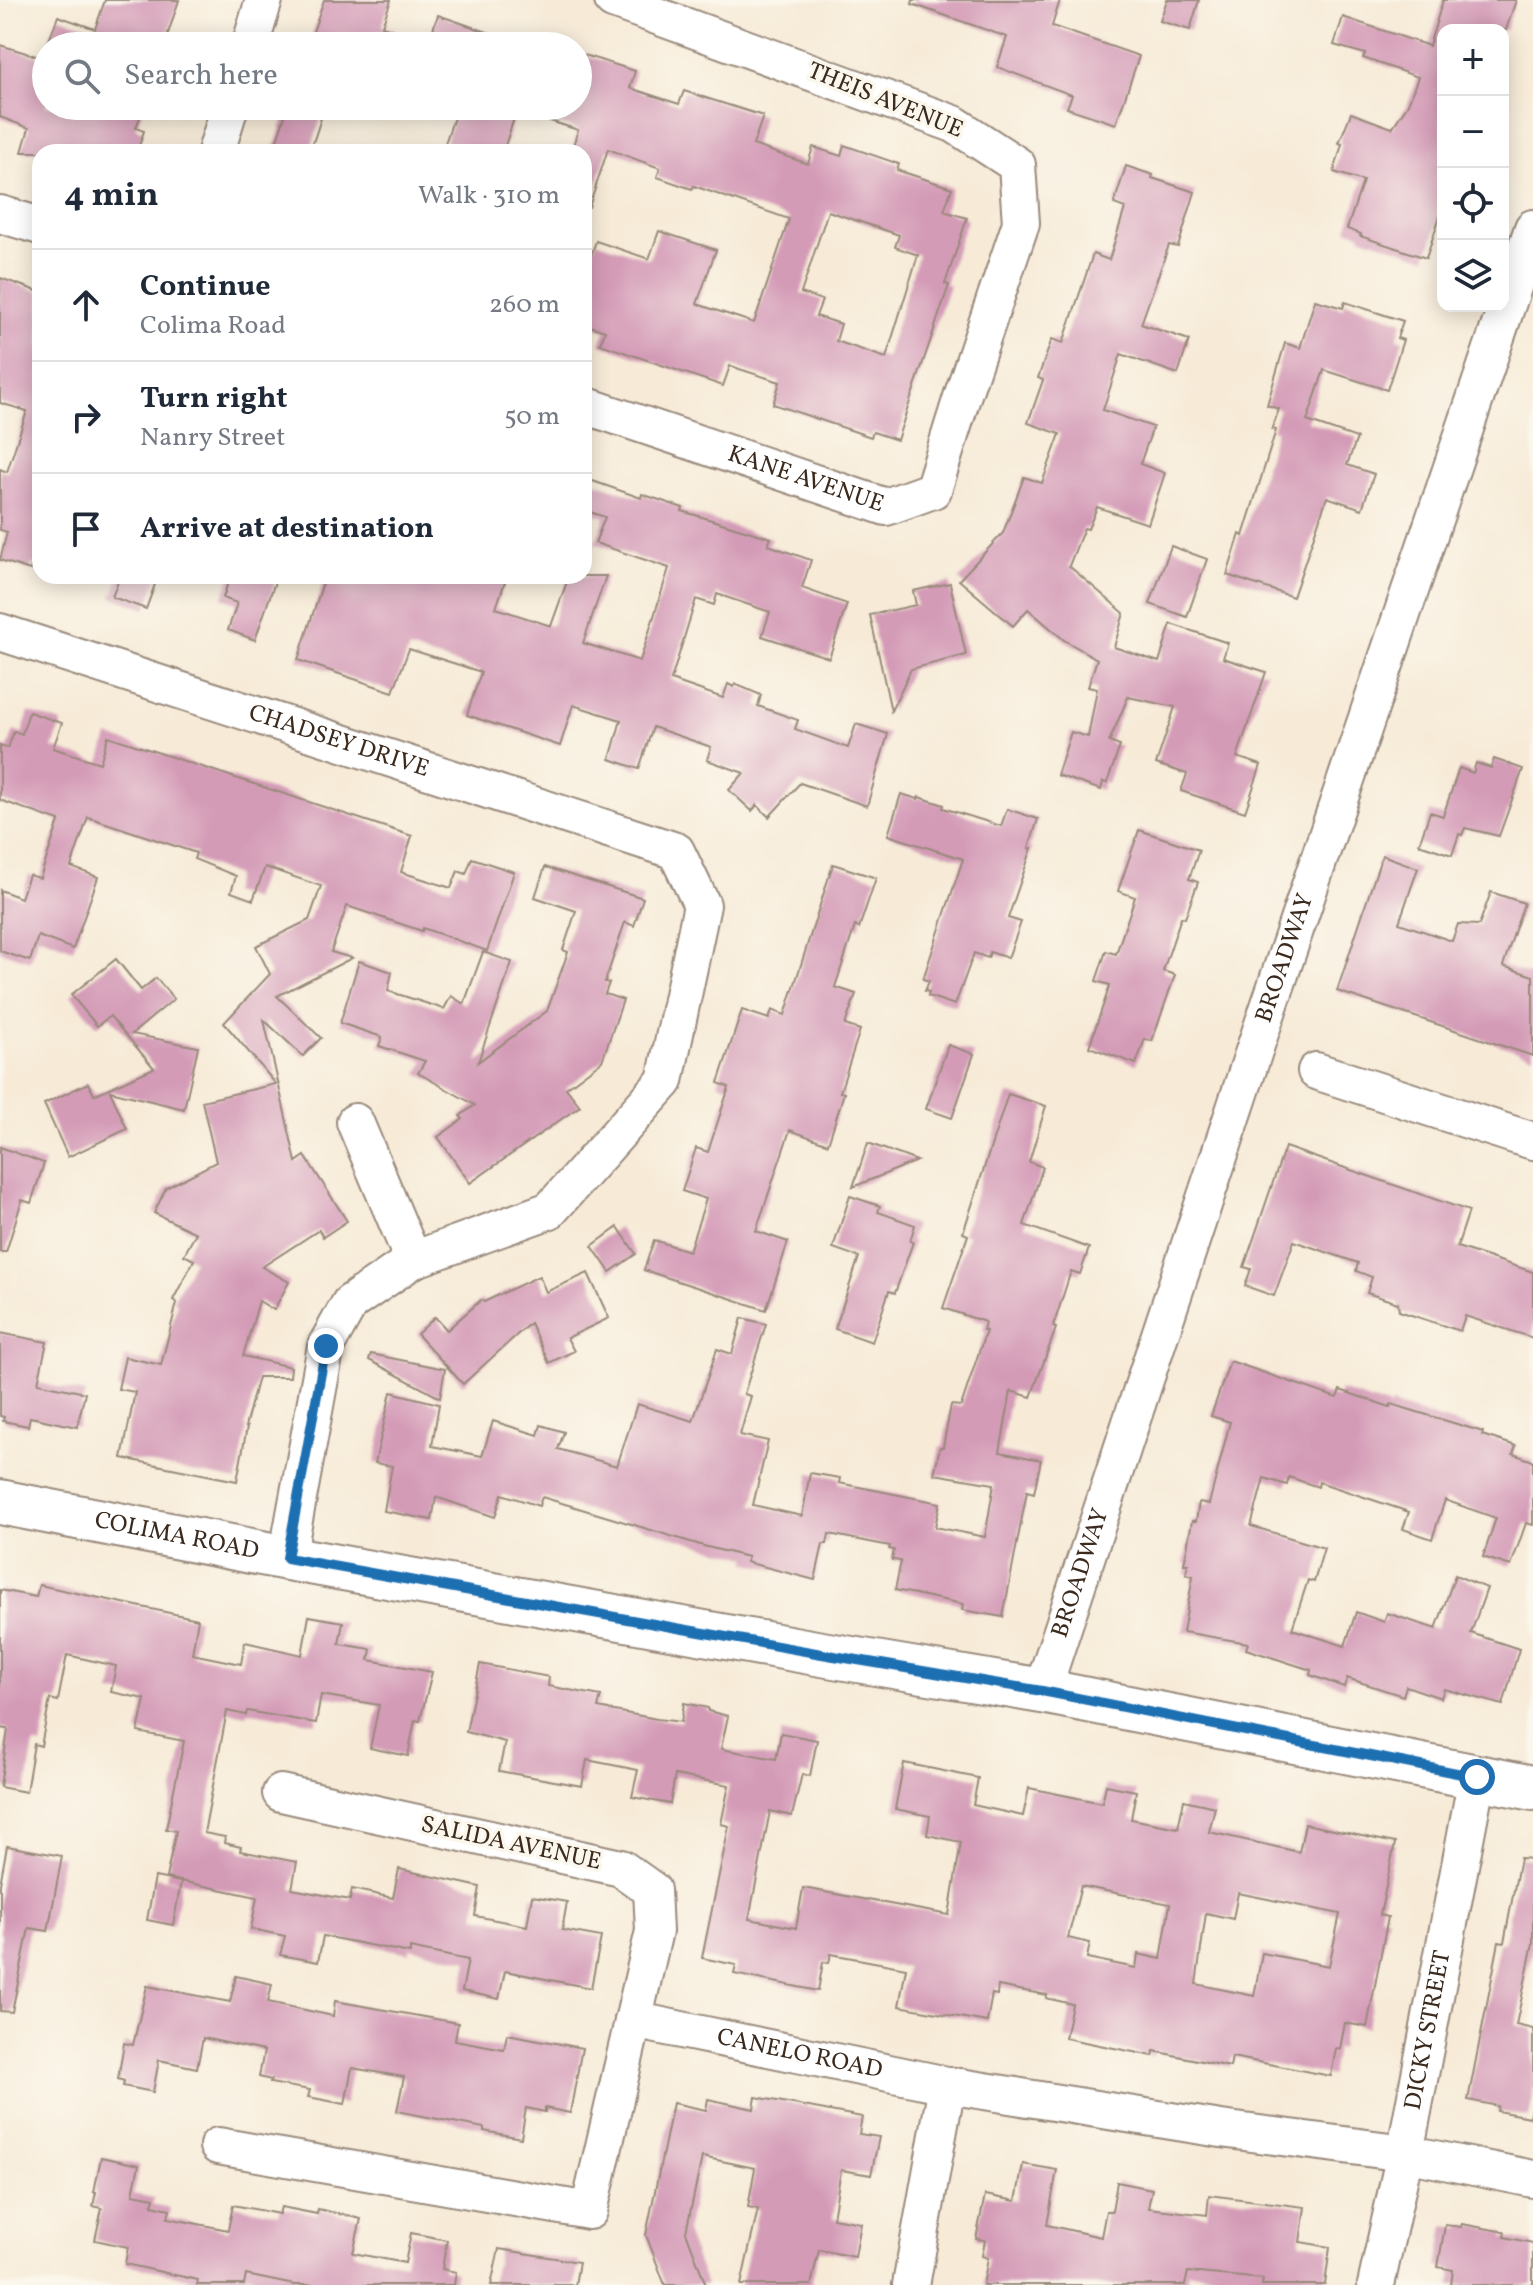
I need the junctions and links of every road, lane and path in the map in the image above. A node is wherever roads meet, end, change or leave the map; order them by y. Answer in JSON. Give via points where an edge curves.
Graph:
{"nodes":[{"id":1,"x":264,"y":0,"type":"edge"},
{"id":2,"x":613,"y":0,"type":"edge"},
{"id":3,"x":254,"y":32,"type":"edge"},
{"id":4,"x":226,"y":120,"type":"edge"},
{"id":5,"x":218,"y":144,"type":"edge"},
{"id":6,"x":0,"y":214,"type":"edge"},
{"id":7,"x":32,"y":224,"type":"edge"},
{"id":8,"x":1533,"y":228,"type":"edge"},
{"id":9,"x":963,"y":394,"type":"joint"},
{"id":10,"x":592,"y":408,"type":"edge"},
{"id":11,"x":0,"y":632,"type":"edge"},
{"id":12,"x":1316,"y":1071,"type":"dead end"},
{"id":13,"x":355,"y":1122,"type":"dead end"},
{"id":14,"x":1533,"y":1141,"type":"edge"},
{"id":15,"x":413,"y":1260,"type":"junction"},
{"id":16,"x":0,"y":1502,"type":"edge"},
{"id":17,"x":287,"y":1558,"type":"junction"},
{"id":18,"x":1042,"y":1691,"type":"junction"},
{"id":19,"x":1477,"y":1777,"type":"junction"},
{"id":20,"x":1533,"y":1788,"type":"edge"},
{"id":21,"x":281,"y":1793,"type":"dead end"},
{"id":22,"x":633,"y":2020,"type":"junction"},
{"id":23,"x":947,"y":2085,"type":"junction"},
{"id":24,"x":218,"y":2146,"type":"dead end"},
{"id":25,"x":1405,"y":2153,"type":"junction"},
{"id":26,"x":1533,"y":2179,"type":"edge"},
{"id":27,"x":911,"y":2285,"type":"edge"},
{"id":28,"x":1376,"y":2285,"type":"edge"}],
"edges":[{"from":1,"to":3,"type":"street"},
{"from":2,"to":9,"type":"street","name":"THEIS AVENUE","via":[[954,124],[1017,165],[1021,223]]},
{"from":4,"to":5,"type":"street"},
{"from":6,"to":7,"type":"street"},
{"from":8,"to":18,"type":"street","name":"BROADWAY"},
{"from":9,"to":10,"type":"street","name":"KANE AVENUE","via":[[933,490],[886,507]]},
{"from":11,"to":15,"type":"street","name":"CHADSEY DRIVE","via":[[676,851],[702,905],[665,1081],[550,1210]]},
{"from":12,"to":14,"type":"street"},
{"from":13,"to":15,"type":"street"},
{"from":15,"to":17,"type":"street","via":[[350,1303],[326,1346]]},
{"from":16,"to":17,"type":"main road","name":"COLIMA ROAD"},
{"from":17,"to":18,"type":"main road","name":"COLIMA ROAD"},
{"from":18,"to":19,"type":"main road","name":"COLIMA ROAD"},
{"from":19,"to":20,"type":"main road","name":"COLIMA ROAD"},
{"from":19,"to":25,"type":"street","name":"DICKY STREET"},
{"from":21,"to":22,"type":"street","name":"SALIDA AVENUE","via":[[621,1868],[652,1890],[654,1931]]},
{"from":22,"to":23,"type":"street","name":"CANELO ROAD"},
{"from":22,"to":24,"type":"street","via":[[589,2211]]},
{"from":23,"to":25,"type":"street","name":"CANELO ROAD"},
{"from":23,"to":27,"type":"street"},
{"from":25,"to":26,"type":"street","name":"CANELO ROAD"},
{"from":25,"to":28,"type":"street","name":"DICKY STREET"}]}
